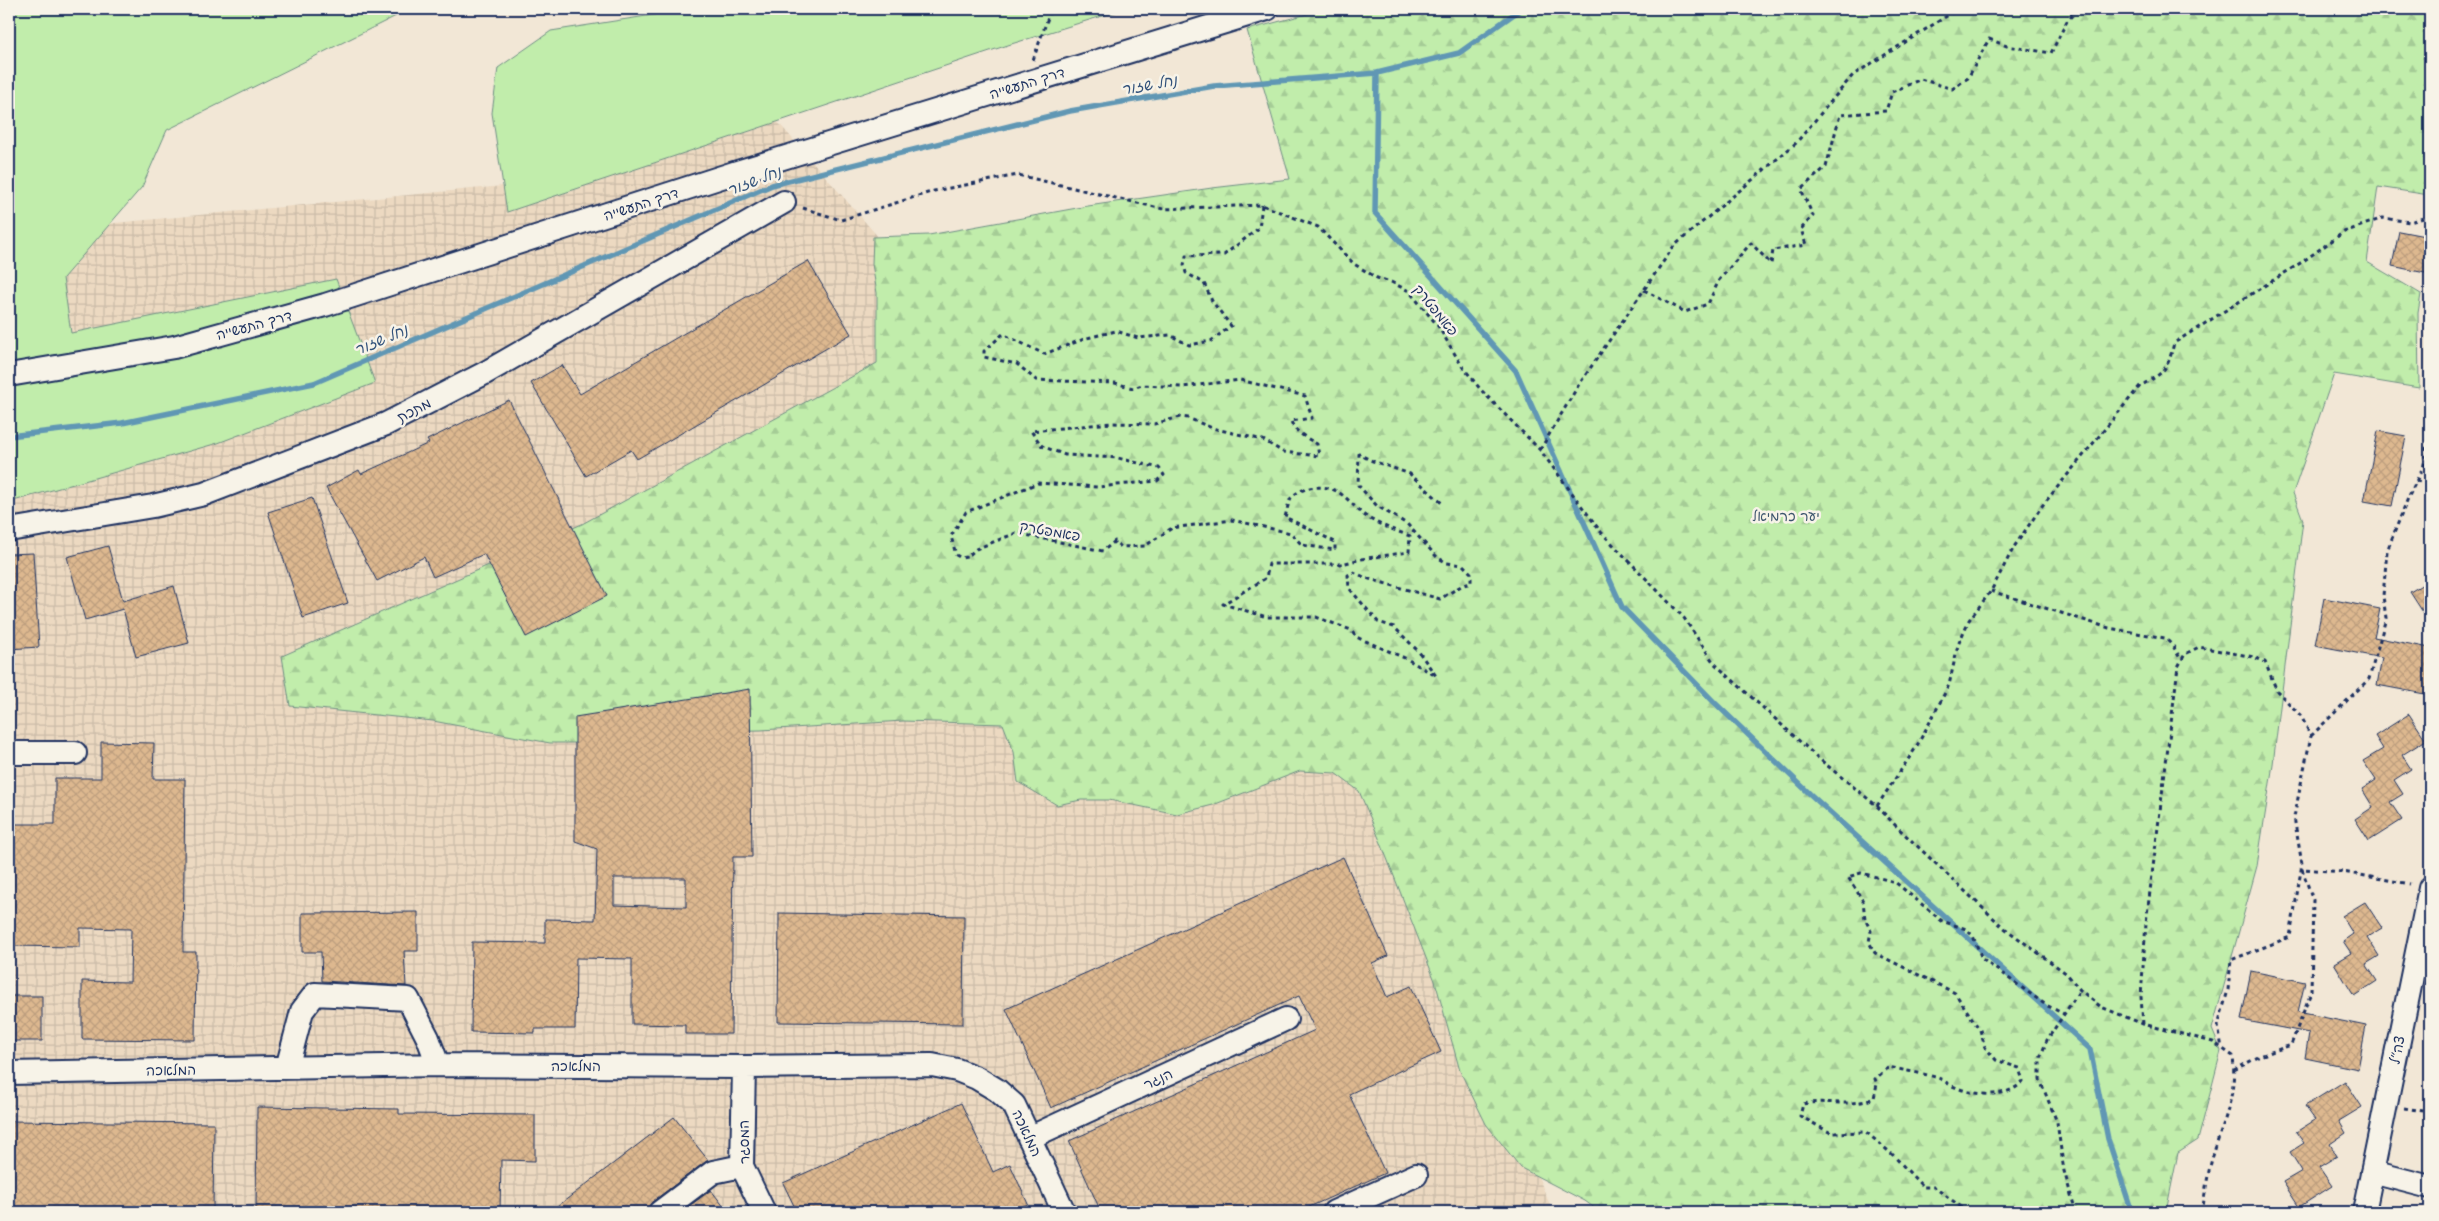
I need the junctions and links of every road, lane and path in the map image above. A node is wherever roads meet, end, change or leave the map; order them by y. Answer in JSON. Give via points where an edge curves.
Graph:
{"nodes":[{"id":1,"x":1051,"y":9,"type":"edge"},
{"id":2,"x":1267,"y":9,"type":"edge"},
{"id":3,"x":1958,"y":9,"type":"edge"},
{"id":4,"x":2078,"y":9,"type":"edge"},
{"id":5,"x":1025,"y":84,"type":"junction"},
{"id":6,"x":784,"y":202,"type":"joint"},
{"id":7,"x":1262,"y":204,"type":"junction"},
{"id":8,"x":2430,"y":216,"type":"edge"},
{"id":9,"x":1644,"y":290,"type":"junction"},
{"id":10,"x":9,"y":375,"type":"edge"},
{"id":11,"x":2430,"y":412,"type":"edge"},
{"id":12,"x":1540,"y":450,"type":"junction"},
{"id":13,"x":2416,"y":481,"type":"junction"},
{"id":14,"x":2430,"y":484,"type":"edge"},
{"id":15,"x":1444,"y":505,"type":"dead end"},
{"id":16,"x":9,"y":530,"type":"edge"},
{"id":17,"x":1991,"y":591,"type":"junction"},
{"id":18,"x":2181,"y":660,"type":"junction"},
{"id":19,"x":2311,"y":736,"type":"junction"},
{"id":20,"x":9,"y":753,"type":"edge"},
{"id":21,"x":75,"y":753,"type":"dead end"},
{"id":22,"x":1877,"y":806,"type":"junction"},
{"id":23,"x":2302,"y":869,"type":"junction"},
{"id":24,"x":2420,"y":886,"type":"edge"},
{"id":25,"x":2080,"y":990,"type":"junction"},
{"id":26,"x":2064,"y":1014,"type":"junction"},
{"id":27,"x":1286,"y":1020,"type":"dead end"},
{"id":28,"x":2144,"y":1024,"type":"junction"},
{"id":29,"x":2222,"y":1048,"type":"junction"},
{"id":30,"x":438,"y":1066,"type":"junction"},
{"id":31,"x":744,"y":1067,"type":"junction"},
{"id":32,"x":287,"y":1068,"type":"junction"},
{"id":33,"x":2234,"y":1070,"type":"junction"},
{"id":34,"x":9,"y":1073,"type":"edge"},
{"id":35,"x":2386,"y":1104,"type":"junction"},
{"id":36,"x":2430,"y":1112,"type":"edge"},
{"id":37,"x":1029,"y":1138,"type":"junction"},
{"id":38,"x":742,"y":1166,"type":"junction"},
{"id":39,"x":2372,"y":1172,"type":"junction"},
{"id":40,"x":1416,"y":1174,"type":"dead end"},
{"id":41,"x":2430,"y":1187,"type":"edge"},
{"id":42,"x":660,"y":1212,"type":"edge"},
{"id":43,"x":764,"y":1212,"type":"edge"},
{"id":44,"x":1064,"y":1212,"type":"edge"},
{"id":45,"x":1334,"y":1212,"type":"edge"},
{"id":46,"x":1968,"y":1212,"type":"edge"},
{"id":47,"x":2004,"y":1212,"type":"edge"},
{"id":48,"x":2014,"y":1212,"type":"edge"},
{"id":49,"x":2076,"y":1212,"type":"edge"},
{"id":50,"x":2202,"y":1212,"type":"edge"},
{"id":51,"x":2364,"y":1212,"type":"edge"}],
"edges":[{"from":1,"to":5,"type":"path"},
{"from":2,"to":5,"type":"street","name":"דרך התעשייה"},
{"from":3,"to":9,"type":"path","via":[[1853,75],[1796,144],[1674,246]]},
{"from":4,"to":9,"type":"path","via":[[2051,53],[2007,46],[1989,39],[1968,78],[1952,89],[1921,79],[1892,92],[1886,111],[1840,115],[1826,167],[1801,189],[1813,216],[1802,229],[1806,245],[1773,250],[1771,264],[1751,243],[1719,280],[1708,304],[1685,312]]},
{"from":5,"to":10,"type":"street","name":"דרך התעשייה","via":[[725,176],[325,305],[174,347]]},
{"from":6,"to":7,"type":"path","name":"פאמפטרק","via":[[841,220],[934,191],[1018,175],[1163,210]]},
{"from":6,"to":16,"type":"street","name":"מתכת","via":[[485,374],[386,424],[204,494],[153,506]]},
{"from":7,"to":12,"type":"path","name":"פאמפטרק","via":[[1318,227],[1354,264],[1409,291],[1438,326],[1481,390]]},
{"from":7,"to":15,"type":"path","name":"פאמפטרק","via":[[1259,228],[1224,254],[1186,256],[1186,273],[1204,283],[1212,301],[1231,326],[1211,341],[1189,345],[1170,335],[1138,338],[1116,331],[1044,354],[1003,334],[984,352],[984,357],[1018,364],[1036,380],[1114,383],[1133,388],[1142,385],[1183,387],[1240,380],[1305,396],[1312,418],[1291,421],[1291,424],[1317,444],[1319,456],[1283,452],[1263,440],[1180,417],[1154,424],[1112,422],[1031,431],[1042,446],[1065,455],[1118,458],[1159,468],[1164,475],[1157,481],[1098,487],[1038,483],[966,512],[951,536],[956,555],[967,557],[976,549],[1016,533],[1102,551],[1115,541],[1121,547],[1145,546],[1172,528],[1232,520],[1291,533],[1302,545],[1335,550],[1335,542],[1285,517],[1290,499],[1297,493],[1310,488],[1326,488],[1337,491],[1364,515],[1386,528],[1410,536],[1409,552],[1342,564],[1269,564],[1266,578],[1223,604],[1267,616],[1316,617],[1351,630],[1356,637],[1436,676],[1419,652],[1394,627],[1378,622],[1349,588],[1348,575],[1354,572],[1440,599],[1471,583],[1471,573],[1463,565],[1447,563],[1437,557],[1407,524],[1377,506],[1358,485],[1359,454],[1410,474]]},
{"from":8,"to":17,"type":"path","via":[[2410,222],[2382,218],[2344,232],[2174,343],[2168,367],[2140,386],[2042,506],[2014,547]]},
{"from":9,"to":12,"type":"path","via":[[1578,386]]},
{"from":11,"to":13,"type":"path","via":[[2424,465]]},
{"from":12,"to":22,"type":"path","name":"פאמפטרק","via":[[1601,532],[1684,618],[1714,663],[1818,758]]},
{"from":13,"to":14,"type":"path"},
{"from":13,"to":19,"type":"path","via":[[2387,551],[2383,596],[2386,618],[2370,679]]},
{"from":17,"to":18,"type":"path","via":[[2109,628],[2165,638]]},
{"from":17,"to":22,"type":"path","via":[[1969,620],[1958,645],[1949,685],[1931,720]]},
{"from":18,"to":19,"type":"path","via":[[2185,654],[2200,647],[2265,662],[2277,691],[2301,716]]},
{"from":18,"to":28,"type":"path","via":[[2146,923],[2141,997]]},
{"from":19,"to":23,"type":"path","via":[[2294,818]]},
{"from":20,"to":21,"type":"street"},
{"from":22,"to":25,"type":"path","name":"פאמפטרק","via":[[2003,927],[2067,974]]},
{"from":23,"to":24,"type":"path","via":[[2342,872]]},
{"from":23,"to":29,"type":"path","via":[[2290,937],[2231,960],[2228,990],[2218,1026]]},
{"from":23,"to":33,"type":"path","via":[[2313,900],[2311,992],[2291,1045]]},
{"from":24,"to":35,"type":"street","name":"צה״ל"},
{"from":25,"to":26,"type":"path"},
{"from":25,"to":28,"type":"path","name":"פאמפטרק","via":[[2101,1007]]},
{"from":26,"to":46,"type":"path","via":[[1982,960],[1973,936],[1966,929],[1942,921],[1895,882],[1861,873],[1848,877],[1863,901],[1871,931],[1869,942],[1875,953],[1955,993],[1980,1030],[1985,1047],[1996,1060],[2020,1068],[2023,1081],[2006,1093],[1986,1094],[1956,1088],[1938,1078],[1889,1067],[1875,1079],[1874,1098],[1864,1103],[1803,1104],[1800,1116],[1831,1134],[1866,1132],[1923,1187],[1934,1187]]},
{"from":26,"to":49,"type":"path","via":[[2040,1058],[2040,1080],[2057,1122],[2064,1172]]},
{"from":27,"to":37,"type":"street","name":"הנגר"},
{"from":28,"to":29,"type":"path","name":"פאמפטרק","via":[[2213,1042]]},
{"from":29,"to":33,"type":"path","via":[[2233,1056]]},
{"from":30,"to":31,"type":"street","name":"המלאכה"},
{"from":30,"to":32,"type":"street","name":"המלאכה"},
{"from":30,"to":32,"type":"street","via":[[408,999],[316,994],[302,1011]]},
{"from":31,"to":37,"type":"street","name":"המלאכה","via":[[932,1065],[956,1070],[978,1078],[1014,1105]]},
{"from":31,"to":38,"type":"street","name":"המסגר"},
{"from":32,"to":34,"type":"street","name":"המלאכה"},
{"from":33,"to":50,"type":"path","via":[[2230,1106],[2212,1159]]},
{"from":35,"to":36,"type":"path"},
{"from":35,"to":39,"type":"street","name":"צה״ל"},
{"from":37,"to":44,"type":"street","name":"המלאכה"},
{"from":38,"to":42,"type":"street","via":[[712,1172]]},
{"from":38,"to":43,"type":"street","name":"המסגר"},
{"from":39,"to":41,"type":"street"},
{"from":39,"to":51,"type":"street","name":"צה״ל"},
{"from":40,"to":45,"type":"street"},
{"from":47,"to":48,"type":"path"}]}
